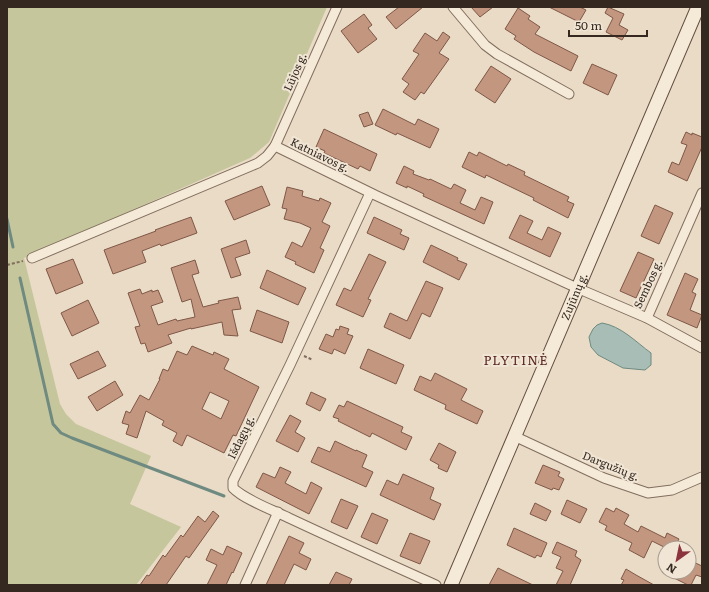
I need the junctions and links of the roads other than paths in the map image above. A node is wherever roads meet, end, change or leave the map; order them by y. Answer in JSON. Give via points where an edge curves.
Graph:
{"nodes":[{"id":1,"x":338,"y":7,"type":"edge"},
{"id":2,"x":453,"y":7,"type":"edge"},
{"id":3,"x":698,"y":7,"type":"edge"},
{"id":4,"x":569,"y":94,"type":"dead end"},
{"id":5,"x":275,"y":146,"type":"junction"},
{"id":6,"x":370,"y":193,"type":"junction"},
{"id":7,"x":702,"y":193,"type":"edge"},
{"id":8,"x":32,"y":258,"type":"road end"},
{"id":9,"x":578,"y":288,"type":"junction"},
{"id":10,"x":647,"y":318,"type":"junction"},
{"id":11,"x":702,"y":348,"type":"edge"},
{"id":12,"x":514,"y":436,"type":"junction"},
{"id":13,"x":702,"y":477,"type":"edge"},
{"id":14,"x":278,"y":512,"type":"junction"},
{"id":15,"x":245,"y":585,"type":"edge"},
{"id":16,"x":436,"y":585,"type":"edge"},
{"id":17,"x":450,"y":585,"type":"edge"}],
"edges":[{"from":1,"to":5,"type":"street","name":"Lūjos g."},
{"from":2,"to":4,"type":"street","via":[[485,45]]},
{"from":3,"to":9,"type":"main road","name":"Zujūnų g."},
{"from":5,"to":6,"type":"street","name":"Katniavos g."},
{"from":5,"to":8,"type":"street","name":"Katniavos g.","via":[[258,163]]},
{"from":6,"to":9,"type":"street","name":"Katniavos g."},
{"from":6,"to":14,"type":"street","name":"Išdagų g.","via":[[233,481],[233,488],[238,493]]},
{"from":7,"to":10,"type":"street","name":"Sembos g."},
{"from":9,"to":10,"type":"street","name":"Sembos g."},
{"from":9,"to":12,"type":"main road","name":"Zujūnų g."},
{"from":10,"to":11,"type":"street"},
{"from":12,"to":13,"type":"street","name":"Dargužių g.","via":[[604,478],[648,493],[672,490]]},
{"from":12,"to":17,"type":"main road","name":"Zujūnų g."},
{"from":14,"to":15,"type":"street"},
{"from":14,"to":16,"type":"street","name":"Išdagų g."}]}
